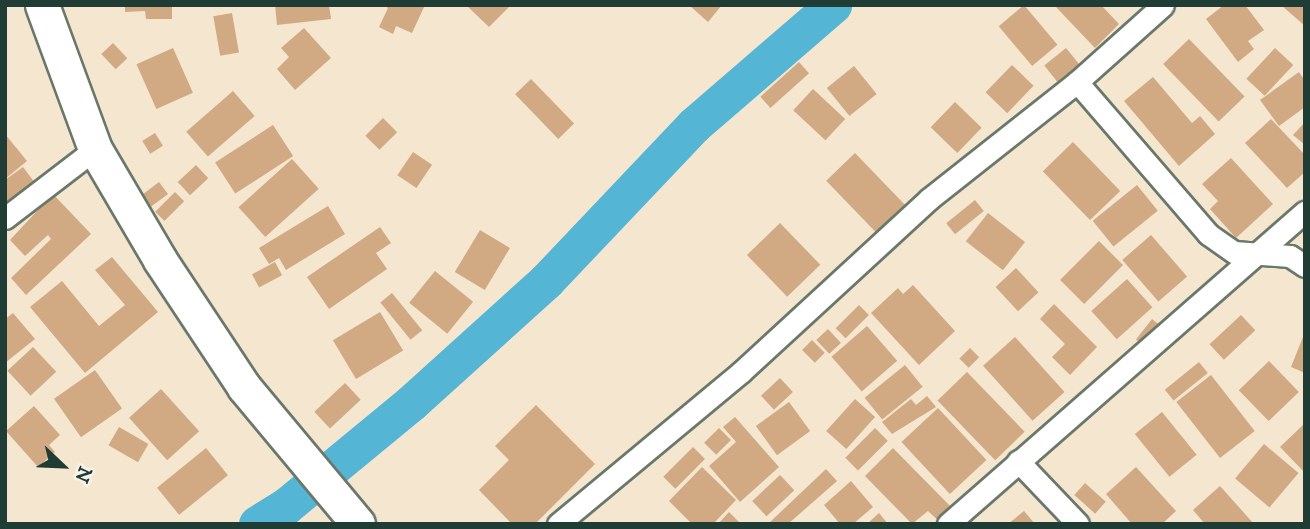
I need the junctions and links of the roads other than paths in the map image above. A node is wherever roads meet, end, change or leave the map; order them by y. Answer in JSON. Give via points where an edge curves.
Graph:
{"nodes":[{"id":1,"x":42,"y":5,"type":"edge"},
{"id":2,"x":1163,"y":5,"type":"edge"},
{"id":3,"x":1077,"y":82,"type":"junction"},
{"id":4,"x":95,"y":149,"type":"junction"},
{"id":5,"x":1305,"y":212,"type":"edge"},
{"id":6,"x":5,"y":218,"type":"edge"},
{"id":7,"x":1256,"y":253,"type":"junction"},
{"id":8,"x":1305,"y":266,"type":"edge"},
{"id":9,"x":1018,"y":461,"type":"junction"},
{"id":10,"x":358,"y":524,"type":"edge"},
{"id":11,"x":558,"y":524,"type":"edge"},
{"id":12,"x":948,"y":524,"type":"edge"},
{"id":13,"x":1077,"y":524,"type":"edge"}],
"edges":[{"from":1,"to":4,"type":"main road"},
{"from":2,"to":3,"type":"street"},
{"from":3,"to":7,"type":"street","via":[[1208,234],[1234,252]]},
{"from":3,"to":11,"type":"street","via":[[929,199],[741,372]]},
{"from":4,"to":6,"type":"street"},
{"from":4,"to":10,"type":"main road","via":[[160,260],[244,387]]},
{"from":5,"to":7,"type":"street"},
{"from":7,"to":8,"type":"street","via":[[1290,256]]},
{"from":7,"to":9,"type":"street"},
{"from":9,"to":12,"type":"street"},
{"from":9,"to":13,"type":"street"}]}
